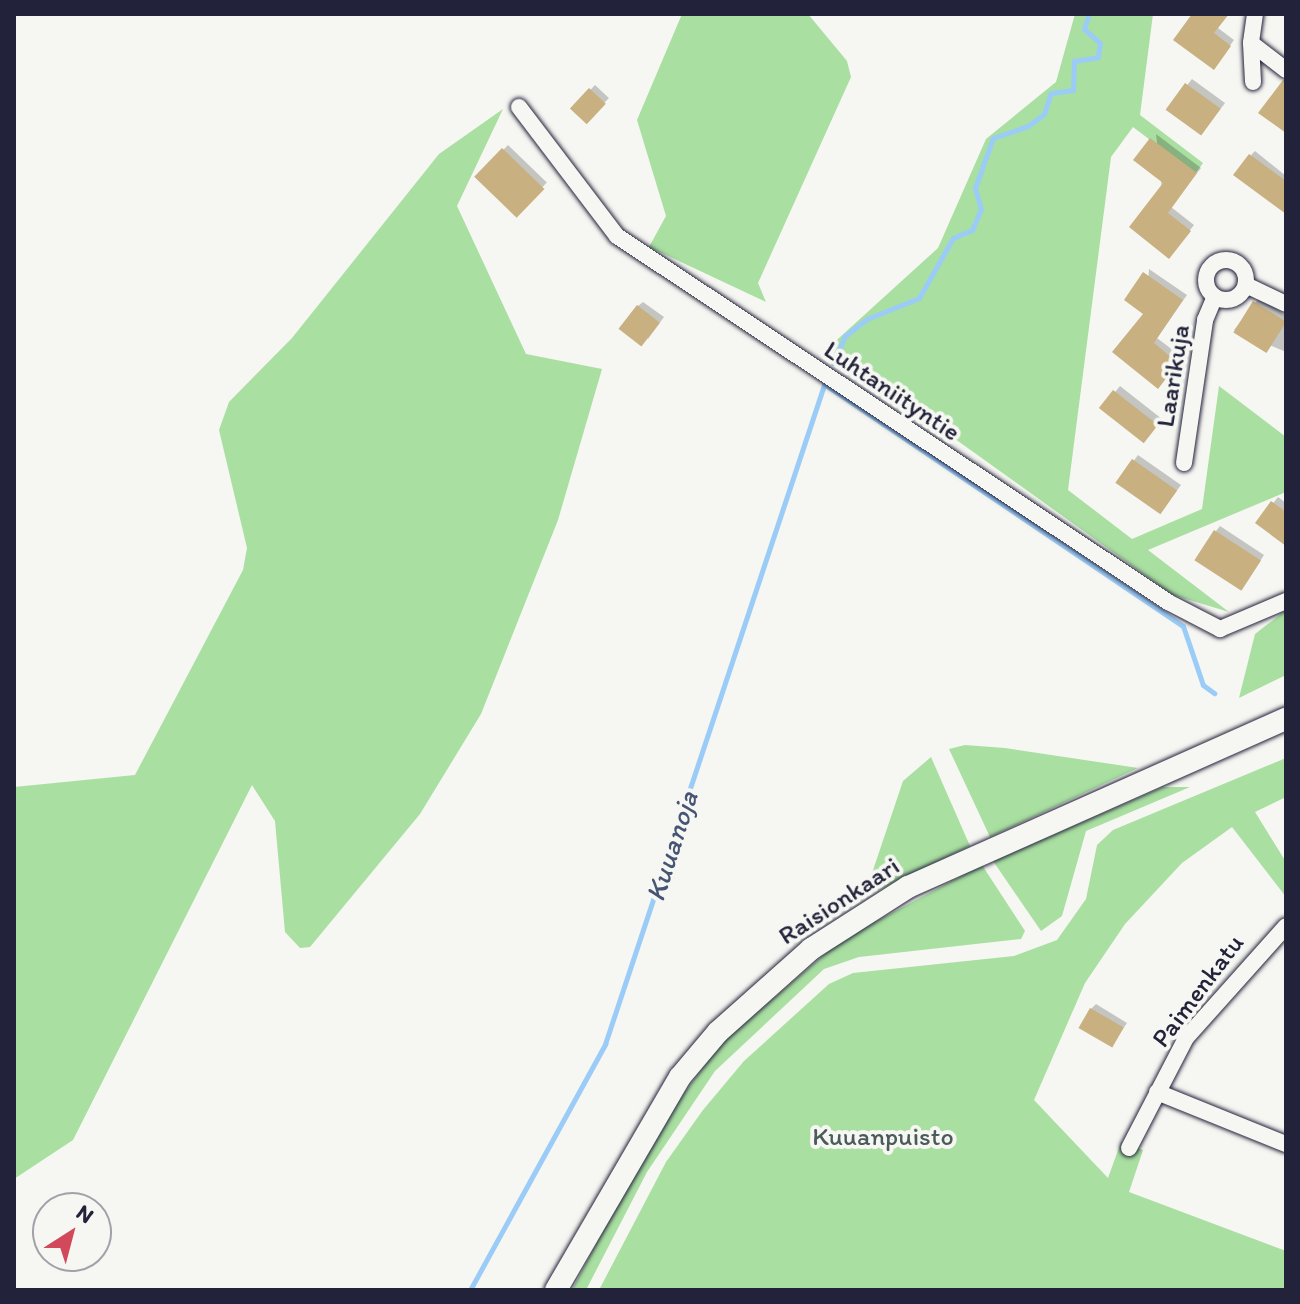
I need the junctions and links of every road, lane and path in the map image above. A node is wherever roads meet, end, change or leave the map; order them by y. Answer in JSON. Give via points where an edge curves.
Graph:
{"nodes":[{"id":1,"x":1255,"y":14,"type":"edge"},
{"id":2,"x":1251,"y":43,"type":"junction"},
{"id":3,"x":1286,"y":70,"type":"edge"},
{"id":4,"x":1253,"y":82,"type":"dead end"},
{"id":5,"x":519,"y":107,"type":"dead end"},
{"id":6,"x":1246,"y":285,"type":"junction"},
{"id":7,"x":1215,"y":297,"type":"junction"},
{"id":8,"x":1286,"y":304,"type":"edge"},
{"id":9,"x":1184,"y":463,"type":"dead end"},
{"id":10,"x":1286,"y":601,"type":"edge"},
{"id":11,"x":1286,"y":719,"type":"edge"},
{"id":12,"x":1286,"y":926,"type":"edge"},
{"id":13,"x":1157,"y":1092,"type":"junction"},
{"id":14,"x":1286,"y":1144,"type":"edge"},
{"id":15,"x":1129,"y":1148,"type":"dead end"},
{"id":16,"x":556,"y":1290,"type":"edge"}],
"edges":[{"from":1,"to":2,"type":"street"},
{"from":2,"to":3,"type":"street"},
{"from":2,"to":4,"type":"street"},
{"from":5,"to":10,"type":"street","name":"Luhtaniityntie","via":[[617,236],[1168,602],[1220,629]]},
{"from":6,"to":7,"type":"street","via":[[1234,299]]},
{"from":6,"to":7,"type":"street","via":[[1237,263],[1218,262],[1207,276]]},
{"from":6,"to":8,"type":"street"},
{"from":7,"to":9,"type":"street","name":"Laarikuja","via":[[1205,320]]},
{"from":11,"to":16,"type":"main road","name":"Raisionkaari","via":[[908,887],[811,949],[718,1032],[680,1077]]},
{"from":12,"to":13,"type":"street","name":"Paimenkatu","via":[[1195,1026]]},
{"from":13,"to":14,"type":"street"},
{"from":13,"to":15,"type":"street","name":"Paimenkatu"}]}
